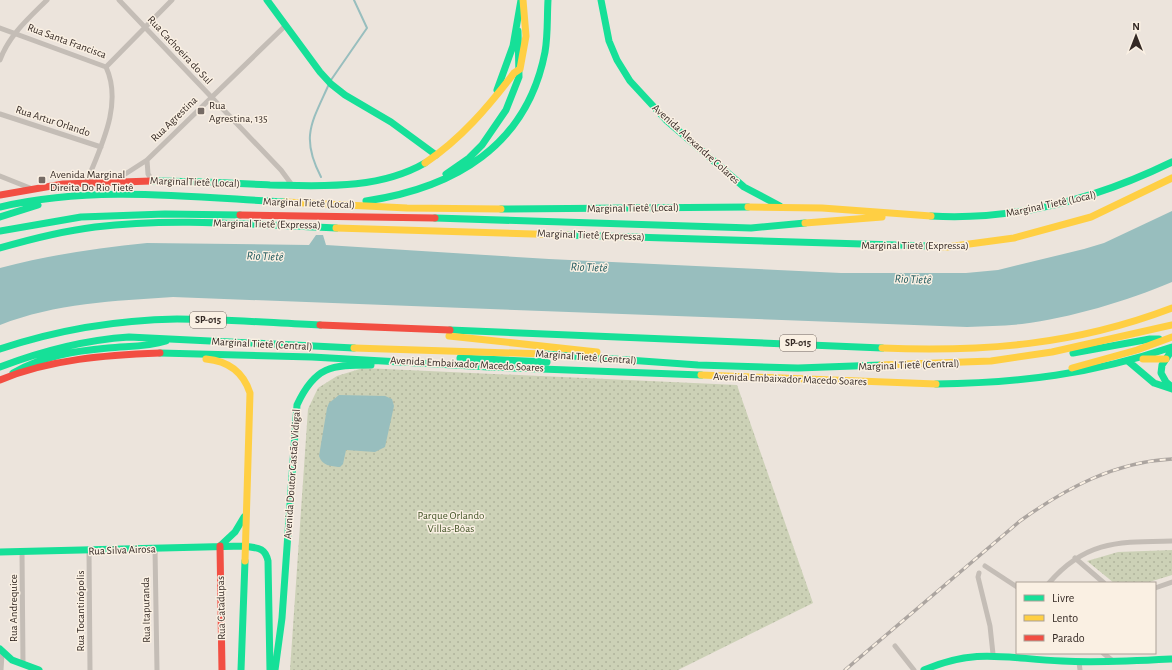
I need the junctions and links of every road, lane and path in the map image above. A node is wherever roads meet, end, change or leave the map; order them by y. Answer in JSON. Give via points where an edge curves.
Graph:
{"nodes":[{"id":1,"x":47,"y":0,"type":"edge"},
{"id":2,"x":119,"y":0,"type":"edge"},
{"id":3,"x":172,"y":0,"type":"edge"},
{"id":4,"x":267,"y":0,"type":"edge"},
{"id":5,"x":522,"y":0,"type":"edge"},
{"id":6,"x":548,"y":0,"type":"edge"},
{"id":7,"x":601,"y":0,"type":"edge"},
{"id":8,"x":285,"y":26,"type":"junction"},
{"id":9,"x":146,"y":27,"type":"junction"},
{"id":10,"x":0,"y":28,"type":"edge"},
{"id":11,"x":518,"y":31,"type":"junction"},
{"id":12,"x":14,"y":33,"type":"junction"},
{"id":13,"x":0,"y":60,"type":"edge"},
{"id":14,"x":106,"y":67,"type":"junction"},
{"id":15,"x":518,"y":72,"type":"junction"},
{"id":16,"x":211,"y":98,"type":"junction"},
{"id":17,"x":492,"y":101,"type":"junction"},
{"id":18,"x":0,"y":114,"type":"edge"},
{"id":19,"x":101,"y":147,"type":"junction"},
{"id":20,"x":436,"y":155,"type":"junction"},
{"id":21,"x":147,"y":160,"type":"junction"},
{"id":22,"x":1172,"y":162,"type":"edge"},
{"id":23,"x":0,"y":176,"type":"edge"},
{"id":24,"x":1172,"y":178,"type":"edge"},
{"id":25,"x":116,"y":180,"type":"junction"},
{"id":26,"x":152,"y":180,"type":"junction"},
{"id":27,"x":87,"y":181,"type":"junction"},
{"id":28,"x":292,"y":185,"type":"junction"},
{"id":29,"x":30,"y":188,"type":"junction"},
{"id":30,"x":84,"y":194,"type":"junction"},
{"id":31,"x":0,"y":195,"type":"edge"},
{"id":32,"x":407,"y":195,"type":"junction"},
{"id":33,"x":310,"y":203,"type":"junction"},
{"id":34,"x":345,"y":204,"type":"junction"},
{"id":35,"x":780,"y":206,"type":"junction"},
{"id":36,"x":0,"y":207,"type":"edge"},
{"id":37,"x":906,"y":214,"type":"junction"},
{"id":38,"x":226,"y":215,"type":"junction"},
{"id":39,"x":0,"y":217,"type":"edge"},
{"id":40,"x":446,"y":218,"type":"junction"},
{"id":41,"x":266,"y":224,"type":"junction"},
{"id":42,"x":0,"y":231,"type":"edge"},
{"id":43,"x":0,"y":248,"type":"edge"},
{"id":44,"x":1172,"y":308,"type":"edge"},
{"id":45,"x":1172,"y":319,"type":"edge"},
{"id":46,"x":1172,"y":325,"type":"edge"},
{"id":47,"x":419,"y":329,"type":"junction"},
{"id":48,"x":1078,"y":336,"type":"junction"},
{"id":49,"x":1169,"y":338,"type":"edge"},
{"id":50,"x":173,"y":339,"type":"junction"},
{"id":51,"x":1172,"y":348,"type":"edge"},
{"id":52,"x":0,"y":349,"type":"edge"},
{"id":53,"x":434,"y":352,"type":"junction"},
{"id":54,"x":186,"y":353,"type":"junction"},
{"id":55,"x":1019,"y":357,"type":"junction"},
{"id":56,"x":610,"y":358,"type":"junction"},
{"id":57,"x":1166,"y":359,"type":"junction"},
{"id":58,"x":1131,"y":360,"type":"junction"},
{"id":59,"x":404,"y":361,"type":"junction"},
{"id":60,"x":0,"y":367,"type":"edge"},
{"id":61,"x":607,"y":370,"type":"junction"},
{"id":62,"x":4,"y":378,"type":"edge"},
{"id":63,"x":1002,"y":381,"type":"junction"},
{"id":64,"x":1172,"y":388,"type":"edge"},
{"id":65,"x":245,"y":516,"type":"junction"},
{"id":66,"x":1172,"y":541,"type":"edge"},
{"id":67,"x":220,"y":546,"type":"junction"},
{"id":68,"x":244,"y":546,"type":"junction"},
{"id":69,"x":155,"y":549,"type":"junction"},
{"id":70,"x":89,"y":551,"type":"junction"},
{"id":71,"x":0,"y":552,"type":"edge"},
{"id":72,"x":22,"y":552,"type":"junction"},
{"id":73,"x":1075,"y":558,"type":"junction"},
{"id":74,"x":985,"y":566,"type":"dead end"},
{"id":75,"x":979,"y":573,"type":"dead end"},
{"id":76,"x":1050,"y":582,"type":"edge"},
{"id":77,"x":1103,"y":582,"type":"edge"},
{"id":78,"x":1172,"y":582,"type":"edge"},
{"id":79,"x":1016,"y":586,"type":"edge"},
{"id":80,"x":1156,"y":588,"type":"edge"},
{"id":81,"x":895,"y":646,"type":"dead end"},
{"id":82,"x":1,"y":651,"type":"edge"},
{"id":83,"x":993,"y":654,"type":"junction"},
{"id":84,"x":1104,"y":654,"type":"edge"},
{"id":85,"x":11,"y":659,"type":"junction"},
{"id":86,"x":1172,"y":659,"type":"edge"},
{"id":87,"x":1113,"y":661,"type":"junction"},
{"id":88,"x":3,"y":664,"type":"junction"},
{"id":89,"x":23,"y":664,"type":"junction"},
{"id":90,"x":1080,"y":666,"type":"edge"},
{"id":91,"x":1,"y":670,"type":"edge"},
{"id":92,"x":39,"y":670,"type":"edge"},
{"id":93,"x":90,"y":670,"type":"edge"},
{"id":94,"x":157,"y":670,"type":"edge"},
{"id":95,"x":222,"y":670,"type":"edge"},
{"id":96,"x":241,"y":670,"type":"edge"},
{"id":97,"x":270,"y":670,"type":"edge"},
{"id":98,"x":275,"y":670,"type":"edge"},
{"id":99,"x":914,"y":670,"type":"edge"},
{"id":100,"x":924,"y":670,"type":"edge"}],
"edges":[{"from":1,"to":12,"type":"street"},
{"from":2,"to":9,"type":"street","name":"Rua Cachoeira do Sul"},
{"from":3,"to":9,"type":"street","name":"Rua Santa Francisca"},
{"from":4,"to":8,"type":"main road"},
{"from":5,"to":11,"type":"main road"},
{"from":5,"to":15,"type":"main road","via":[[526,36]]},
{"from":6,"to":32,"type":"main road","via":[[546,46],[539,76],[516,122],[500,141],[468,168],[434,186]]},
{"from":7,"to":35,"type":"main road","name":"Avenida Alexandre Colares","via":[[609,41],[630,81],[666,120],[744,187]]},
{"from":8,"to":16,"type":"street","name":"Rua Agrestina"},
{"from":8,"to":20,"type":"main road","via":[[333,85]]},
{"from":9,"to":14,"type":"street","name":"Rua Santa Francisca"},
{"from":9,"to":16,"type":"street","name":"Rua Cachoeira do Sul"},
{"from":10,"to":12,"type":"street","name":"Rua Santa Francisca"},
{"from":11,"to":15,"type":"main road"},
{"from":11,"to":17,"type":"main road","via":[[513,52]]},
{"from":12,"to":13,"type":"street"},
{"from":12,"to":14,"type":"street","name":"Rua Santa Francisca"},
{"from":14,"to":19,"type":"street","via":[[111,81],[112,109]]},
{"from":15,"to":17,"type":"main road","via":[[514,73]]},
{"from":15,"to":32,"type":"main road","via":[[519,77],[506,110],[482,145],[459,166]]},
{"from":16,"to":21,"type":"street","name":"Rua Agrestina"},
{"from":16,"to":28,"type":"street","name":"Rua Cachoeira do Sul","via":[[281,170]]},
{"from":17,"to":20,"type":"main road","name":"MarginalTietê (Local)","via":[[476,122],[455,142]]},
{"from":18,"to":19,"type":"street","name":"Rua Artur Orlando"},
{"from":19,"to":27,"type":"street"},
{"from":20,"to":28,"type":"main road","name":"MarginalTietê (Local)","via":[[407,172],[385,180],[340,186]]},
{"from":21,"to":25,"type":"street","name":"Rua Agrestina"},
{"from":21,"to":26,"type":"street","via":[[148,174]]},
{"from":22,"to":37,"type":"main road","name":"Marginal Tietê (Local)","via":[[1112,190],[1033,210],[976,216]]},
{"from":23,"to":29,"type":"street"},
{"from":24,"to":41,"type":"main road","name":"Marginal Tietê (Expressa)","via":[[1091,217],[1014,238],[947,247]]},
{"from":25,"to":26,"type":"main road","name":"MarginalTietê (Local)"},
{"from":25,"to":27,"type":"main road","name":"MarginalTietê (Local)"},
{"from":26,"to":28,"type":"main road","name":"MarginalTietê (Local)"},
{"from":27,"to":29,"type":"main road","name":"MarginalTietê (Local)"},
{"from":29,"to":31,"type":"main road","name":"MarginalTietê (Local)"},
{"from":30,"to":33,"type":"main road","name":"Marginal Tietê (Local)"},
{"from":30,"to":36,"type":"main road"},
{"from":30,"to":39,"type":"main road","via":[[32,206]]},
{"from":32,"to":34,"type":"main road"},
{"from":33,"to":34,"type":"main road","name":"Marginal Tietê (Local)"},
{"from":33,"to":40,"type":"main road","via":[[330,209],[415,213]]},
{"from":34,"to":35,"type":"main road","name":"Marginal Tietê (Local)","via":[[468,209]]},
{"from":35,"to":37,"type":"main road","name":"Marginal Tietê (Local)"},
{"from":37,"to":40,"type":"main road","via":[[751,228]]},
{"from":38,"to":40,"type":"main road"},
{"from":38,"to":41,"type":"main road"},
{"from":38,"to":42,"type":"main road","via":[[109,215],[81,217]]},
{"from":41,"to":43,"type":"main road","name":"Marginal Tietê (Expressa)","via":[[151,223],[103,226],[64,231]]},
{"from":44,"to":48,"type":"main road","number":"SP-015"},
{"from":45,"to":48,"type":"main road","via":[[1127,330]]},
{"from":46,"to":55,"type":"main road","name":"Marginal Tietê (Central)"},
{"from":47,"to":48,"type":"main road","number":"SP-015","via":[[950,350],[1007,347]]},
{"from":47,"to":52,"type":"main road","number":"SP-015","via":[[147,319],[96,324]]},
{"from":47,"to":56,"type":"main road","via":[[432,334],[595,351]]},
{"from":49,"to":55,"type":"main road","via":[[1150,339],[1038,360]]},
{"from":49,"to":63,"type":"main road","via":[[1088,364],[1018,375]]},
{"from":50,"to":53,"type":"main road","name":"Marginal Tietê (Central)"},
{"from":50,"to":60,"type":"main road","name":"Marginal Tietê (Central)","via":[[129,337],[97,340],[55,349]]},
{"from":50,"to":62,"type":"main road","via":[[151,346],[105,348],[63,355],[25,365]]},
{"from":51,"to":57,"type":"main road"},
{"from":51,"to":58,"type":"main road","name":"Avenida Embaixador Macedo Soares"},
{"from":53,"to":56,"type":"main road","name":"Marginal Tietê (Central)","via":[[528,353]]},
{"from":53,"to":61,"type":"main road","via":[[450,357],[590,364]]},
{"from":54,"to":59,"type":"main road","name":"Avenida Embaixador Macedo Soares"},
{"from":54,"to":62,"type":"main road","name":"Avenida Embaixador Macedo Soares","via":[[135,353],[86,358]]},
{"from":54,"to":65,"type":"main road","via":[[228,364],[240,372],[248,385],[250,398]]},
{"from":55,"to":56,"type":"main road","name":"Marginal Tietê (Central)","via":[[964,363],[798,368],[698,365]]},
{"from":57,"to":58,"type":"main road"},
{"from":57,"to":64,"type":"main road","via":[[1160,366],[1160,372]]},
{"from":58,"to":63,"type":"main road","name":"Avenida Embaixador Macedo Soares","via":[[1062,375]]},
{"from":58,"to":64,"type":"main road","via":[[1155,384],[1166,389]]},
{"from":59,"to":61,"type":"main road","name":"Avenida Embaixador Macedo Soares"},
{"from":59,"to":98,"type":"main road","name":"Avenida Doutor Gastão Vidigal","via":[[330,367],[315,375],[301,395],[296,415],[282,618]]},
{"from":61,"to":63,"type":"main road","name":"Avenida Embaixador Macedo Soares","via":[[853,382],[952,384]]},
{"from":65,"to":67,"type":"main road","via":[[235,532]]},
{"from":65,"to":68,"type":"main road"},
{"from":66,"to":73,"type":"street","via":[[1108,544]]},
{"from":67,"to":68,"type":"main road","name":"Rua Silva Airosa"},
{"from":67,"to":69,"type":"main road","name":"Rua Silva Airosa"},
{"from":67,"to":95,"type":"main road","name":"Rua Catadupas"},
{"from":68,"to":96,"type":"main road"},
{"from":68,"to":97,"type":"main road","name":"Rua Silva Airosa","via":[[261,548],[266,553],[268,561]]},
{"from":69,"to":70,"type":"main road","name":"Rua Silva Airosa"},
{"from":69,"to":94,"type":"street","name":"Rua Itapuranda"},
{"from":70,"to":72,"type":"main road","name":"Rua Silva Airosa"},
{"from":70,"to":93,"type":"street","name":"Rua Tocantinópolis"},
{"from":71,"to":72,"type":"main road","name":"Rua Silva Airosa"},
{"from":72,"to":89,"type":"street","name":"Rua Andrequice"},
{"from":73,"to":76,"type":"street"},
{"from":73,"to":77,"type":"street"},
{"from":74,"to":79,"type":"street"},
{"from":75,"to":83,"type":"street"},
{"from":78,"to":80,"type":"street"},
{"from":81,"to":99,"type":"street"},
{"from":82,"to":85,"type":"main road"},
{"from":82,"to":88,"type":"street"},
{"from":83,"to":90,"type":"main road"},
{"from":83,"to":100,"type":"main road","via":[[958,657],[941,661]]},
{"from":84,"to":87,"type":"street"},
{"from":85,"to":88,"type":"street"},
{"from":85,"to":89,"type":"main road"},
{"from":86,"to":87,"type":"main road"},
{"from":87,"to":90,"type":"main road"},
{"from":88,"to":91,"type":"street"},
{"from":89,"to":92,"type":"main road"}]}
